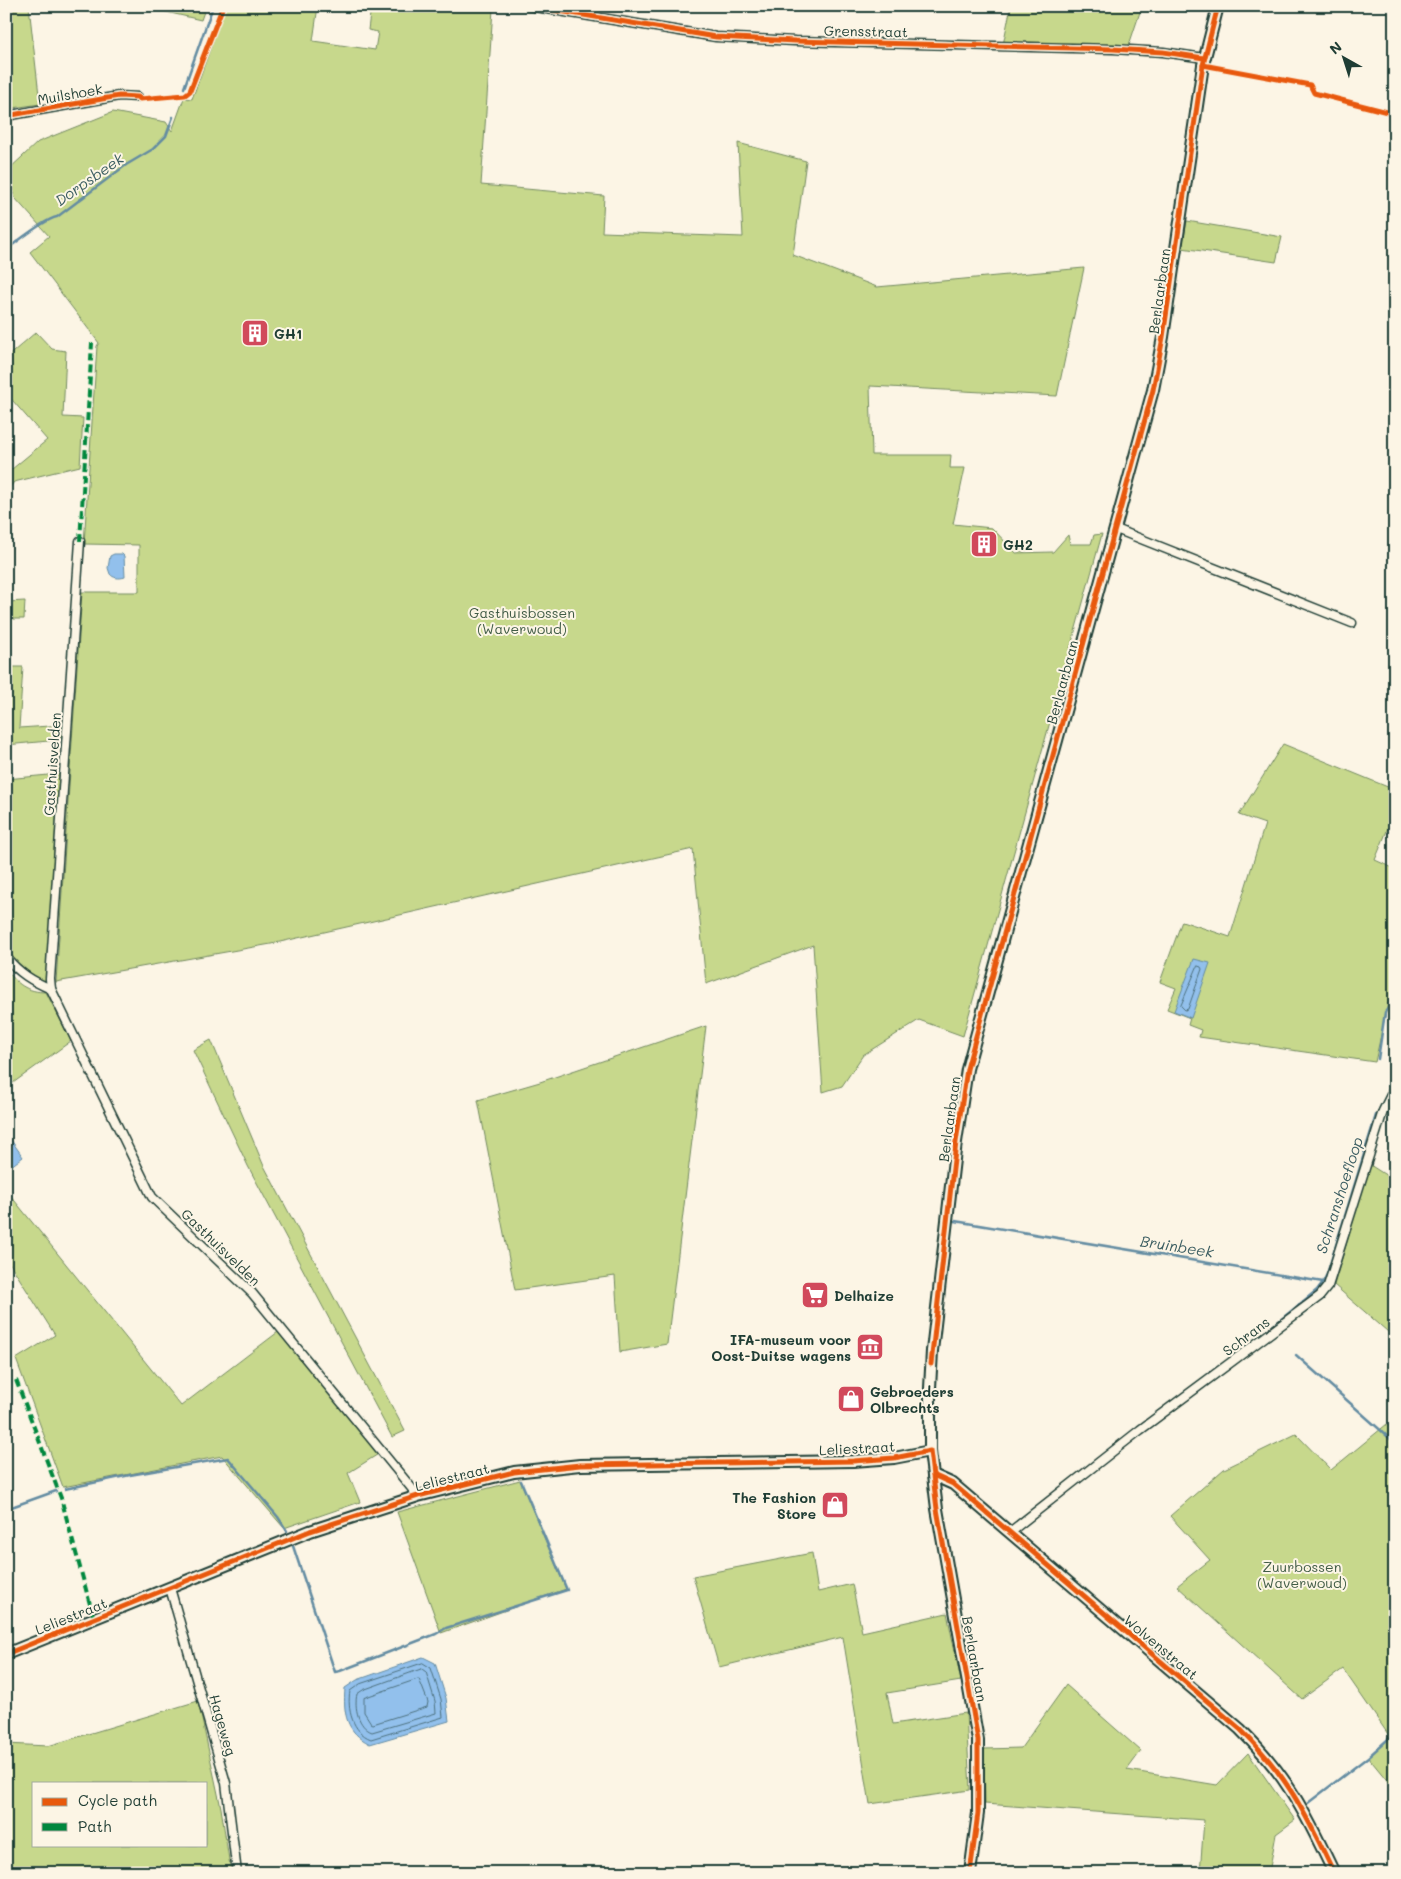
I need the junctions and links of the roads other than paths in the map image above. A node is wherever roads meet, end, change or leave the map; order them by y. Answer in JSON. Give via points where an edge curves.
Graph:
{"nodes":[{"id":1,"x":529,"y":6,"type":"edge"},
{"id":2,"x":1218,"y":6,"type":"edge"},
{"id":3,"x":1204,"y":58,"type":"junction"},
{"id":4,"x":138,"y":97,"type":"dead end"},
{"id":5,"x":6,"y":116,"type":"edge"},
{"id":6,"x":1116,"y":529,"type":"junction"},
{"id":7,"x":80,"y":541,"type":"dead end"},
{"id":8,"x":1352,"y":622,"type":"dead end"},
{"id":9,"x":6,"y":957,"type":"edge"},
{"id":10,"x":51,"y":989,"type":"junction"},
{"id":11,"x":1395,"y":1086,"type":"edge"},
{"id":12,"x":930,"y":1451,"type":"junction"},
{"id":13,"x":933,"y":1475,"type":"junction"},
{"id":14,"x":418,"y":1496,"type":"junction"},
{"id":15,"x":1010,"y":1532,"type":"junction"},
{"id":16,"x":170,"y":1588,"type":"junction"},
{"id":17,"x":6,"y":1654,"type":"edge"},
{"id":18,"x":237,"y":1873,"type":"edge"},
{"id":19,"x":970,"y":1873,"type":"edge"},
{"id":20,"x":1334,"y":1873,"type":"edge"}],
"edges":[{"from":1,"to":3,"type":"street","name":"Grensstraat","via":[[716,37],[1114,49]]},
{"from":2,"to":3,"type":"street","name":"Berlaarbaan"},
{"from":3,"to":6,"type":"street","name":"Berlaarbaan","via":[[1164,337]]},
{"from":4,"to":5,"type":"street","name":"Muilshoek","via":[[119,96]]},
{"from":6,"to":8,"type":"street"},
{"from":6,"to":12,"type":"street","name":"Berlaarbaan","via":[[967,1070],[932,1351]]},
{"from":7,"to":10,"type":"street","name":"Gasthuisvelden"},
{"from":9,"to":10,"type":"street","via":[[17,970]]},
{"from":10,"to":14,"type":"street","name":"Gasthuisvelden","via":[[152,1197],[252,1293]]},
{"from":11,"to":15,"type":"street","name":"Schrans","via":[[1383,1111],[1328,1286],[1320,1296]]},
{"from":12,"to":13,"type":"street","name":"Berlaarbaan"},
{"from":12,"to":14,"type":"street","name":"Leliestraat","via":[[853,1461],[580,1465],[514,1472]]},
{"from":13,"to":15,"type":"street","name":"Wolvenstraat","via":[[953,1484]]},
{"from":13,"to":19,"type":"street","name":"Berlaarbaan","via":[[978,1740],[978,1813]]},
{"from":14,"to":16,"type":"street","name":"Leliestraat","via":[[310,1531]]},
{"from":15,"to":20,"type":"street","name":"Wolvenstraat","via":[[1240,1728],[1290,1789]]},
{"from":16,"to":17,"type":"street","name":"Leliestraat"},
{"from":16,"to":18,"type":"street","name":"Hageweg","via":[[226,1783]]}]}
